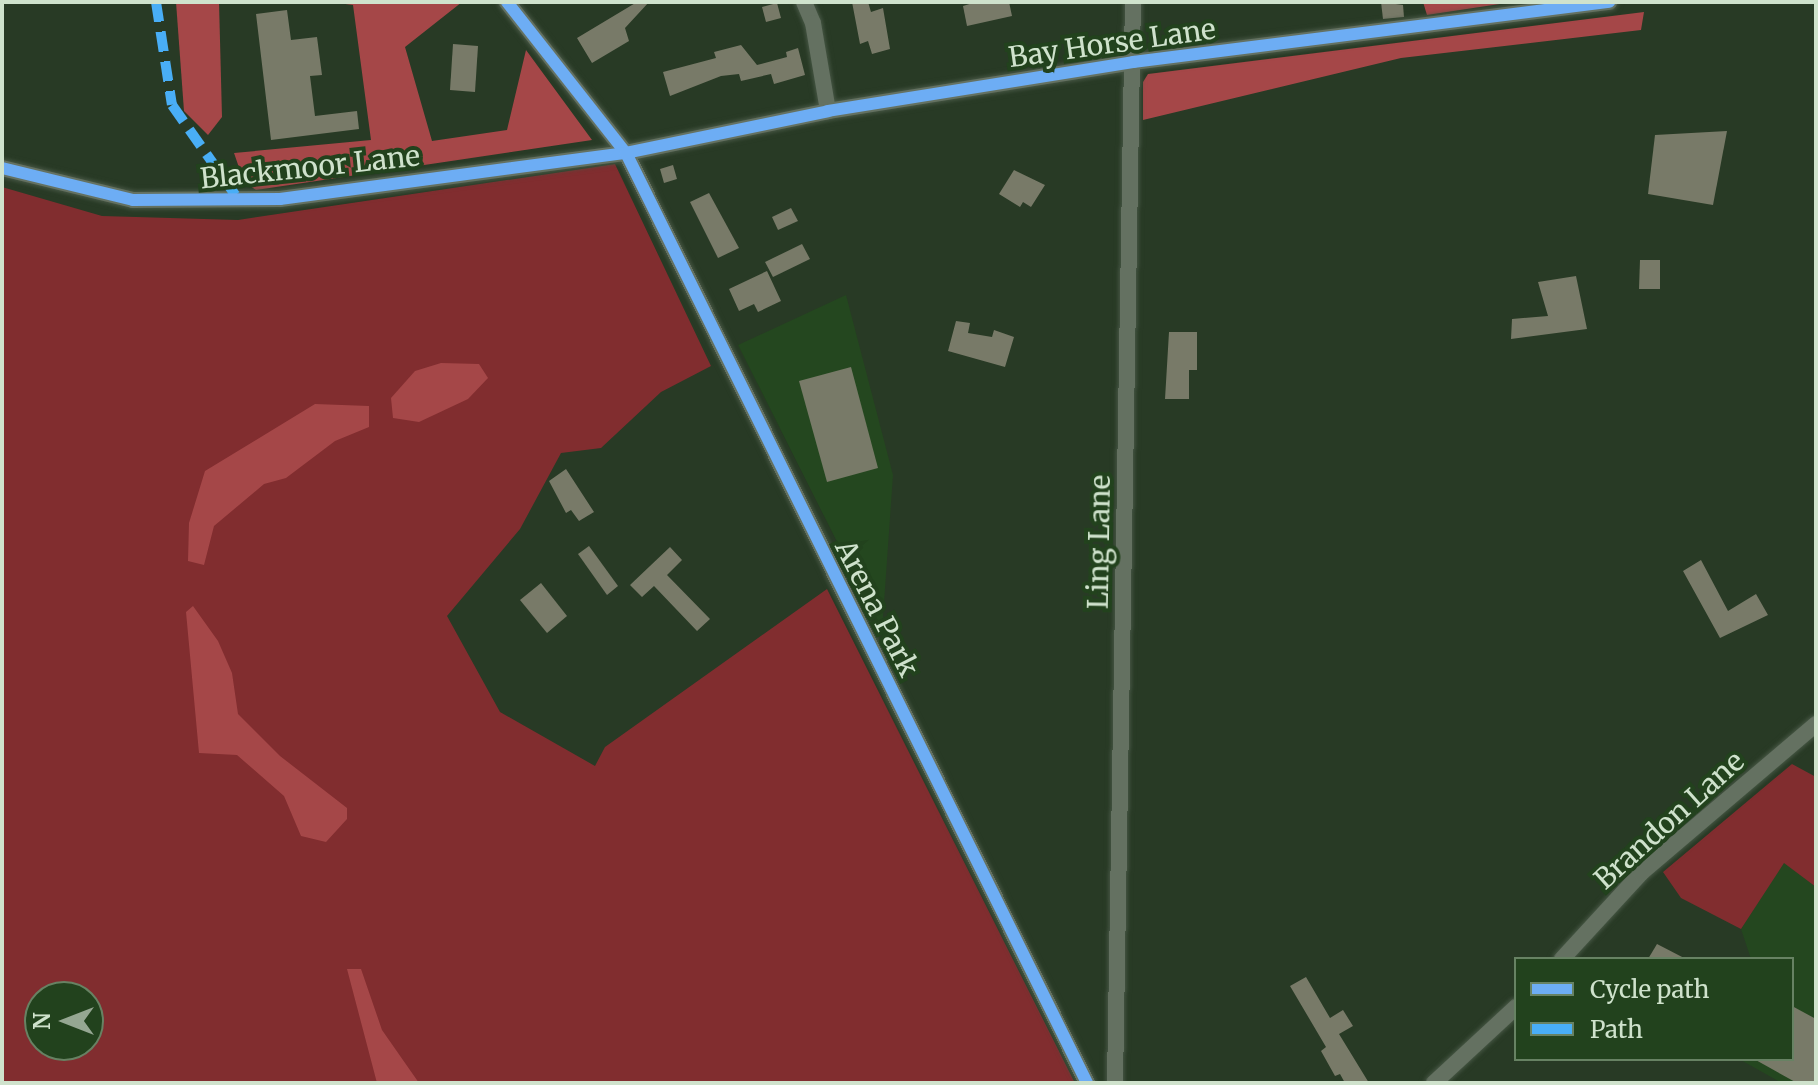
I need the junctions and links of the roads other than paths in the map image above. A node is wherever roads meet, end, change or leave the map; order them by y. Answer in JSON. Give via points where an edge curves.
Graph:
{"nodes":[{"id":1,"x":507,"y":2,"type":"edge"},
{"id":2,"x":804,"y":2,"type":"edge"},
{"id":3,"x":1133,"y":2,"type":"edge"},
{"id":4,"x":1609,"y":2,"type":"edge"},
{"id":5,"x":1133,"y":62,"type":"junction"},
{"id":6,"x":828,"y":111,"type":"junction"},
{"id":7,"x":626,"y":153,"type":"junction"},
{"id":8,"x":2,"y":168,"type":"edge"},
{"id":9,"x":1816,"y":724,"type":"edge"},
{"id":10,"x":1564,"y":957,"type":"edge"},
{"id":11,"x":1514,"y":1009,"type":"edge"},
{"id":12,"x":1087,"y":1083,"type":"edge"},
{"id":13,"x":1115,"y":1083,"type":"edge"},
{"id":14,"x":1434,"y":1083,"type":"edge"}],
"edges":[{"from":1,"to":7,"type":"street","name":"Arena Park"},
{"from":2,"to":6,"type":"street","via":[[813,23]]},
{"from":3,"to":5,"type":"street","name":"Ling Lane"},
{"from":4,"to":5,"type":"street","name":"Bay Horse Lane"},
{"from":5,"to":6,"type":"street","name":"Bay Horse Lane"},
{"from":5,"to":13,"type":"street","name":"Ling Lane"},
{"from":6,"to":7,"type":"street","name":"Bay Horse Lane"},
{"from":7,"to":8,"type":"street","name":"Blackmoor Lane","via":[[241,203],[133,200]]},
{"from":7,"to":12,"type":"street","name":"Arena Park"},
{"from":9,"to":10,"type":"street","name":"Brandon Lane","via":[[1641,873]]},
{"from":11,"to":14,"type":"street"}]}
